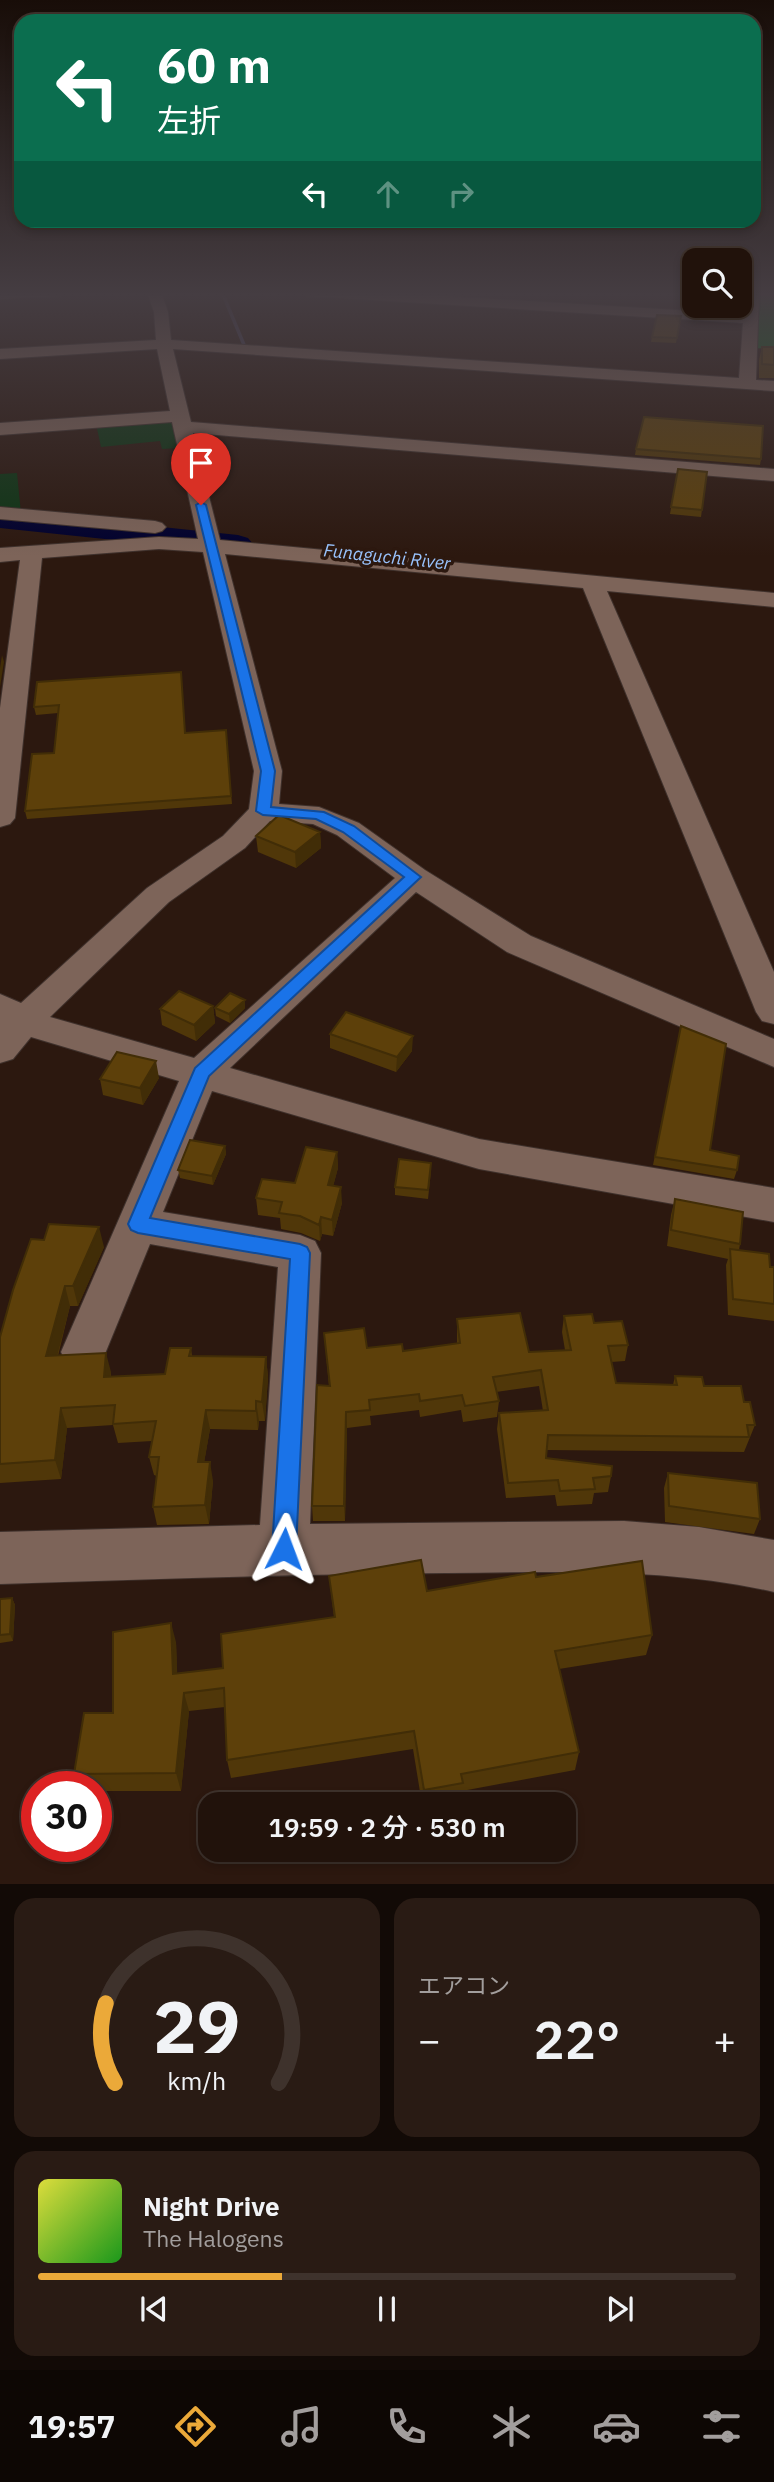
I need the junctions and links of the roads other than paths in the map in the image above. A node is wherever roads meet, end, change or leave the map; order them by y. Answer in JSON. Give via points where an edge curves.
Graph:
{"nodes":[{"id":1,"x":172,"y":380,"type":"edge"},
{"id":2,"x":688,"y":380,"type":"edge"},
{"id":3,"x":747,"y":380,"type":"edge"},
{"id":4,"x":747,"y":384,"type":"junction"},
{"id":5,"x":774,"y":386,"type":"edge"},
{"id":6,"x":182,"y":421,"type":"junction"},
{"id":7,"x":0,"y":429,"type":"edge"},
{"id":8,"x":774,"y":475,"type":"edge"},
{"id":9,"x":0,"y":513,"type":"edge"},
{"id":10,"x":209,"y":539,"type":"junction"},
{"id":11,"x":32,"y":553,"type":"junction"},
{"id":12,"x":0,"y":555,"type":"edge"},
{"id":13,"x":593,"y":583,"type":"junction"},
{"id":14,"x":774,"y":600,"type":"edge"},
{"id":15,"x":263,"y":811,"type":"junction"},
{"id":16,"x":0,"y":818,"type":"edge"},
{"id":17,"x":414,"y":877,"type":"junction"},
{"id":18,"x":774,"y":1012,"type":"edge"},
{"id":19,"x":8,"y":1026,"type":"edge"},
{"id":20,"x":774,"y":1054,"type":"edge"},
{"id":21,"x":201,"y":1073,"type":"junction"},
{"id":22,"x":774,"y":1205,"type":"edge"},
{"id":23,"x":138,"y":1224,"type":"junction"},
{"id":24,"x":84,"y":1352,"type":"edge"},
{"id":25,"x":284,"y":1549,"type":"junction"},
{"id":26,"x":0,"y":1558,"type":"edge"},
{"id":27,"x":774,"y":1566,"type":"edge"}],
"edges":[{"from":1,"to":6,"type":"street"},
{"from":2,"to":4,"type":"street"},
{"from":3,"to":4,"type":"street"},
{"from":4,"to":5,"type":"street"},
{"from":6,"to":7,"type":"street"},
{"from":6,"to":8,"type":"street"},
{"from":6,"to":10,"type":"street"},
{"from":9,"to":10,"type":"street"},
{"from":10,"to":11,"type":"street"},
{"from":10,"to":13,"type":"street"},
{"from":10,"to":15,"type":"street","via":[[268,771]]},
{"from":11,"to":12,"type":"street"},
{"from":11,"to":16,"type":"street"},
{"from":13,"to":14,"type":"street"},
{"from":13,"to":18,"type":"street"},
{"from":15,"to":17,"type":"street","via":[[319,816],[348,829]]},
{"from":15,"to":19,"type":"street","via":[[234,842],[158,895]]},
{"from":17,"to":20,"type":"street","via":[[519,944]]},
{"from":17,"to":21,"type":"street"},
{"from":19,"to":21,"type":"street"},
{"from":21,"to":22,"type":"street","via":[[479,1154]]},
{"from":21,"to":23,"type":"street"},
{"from":23,"to":24,"type":"street"},
{"from":23,"to":25,"type":"street","via":[[300,1253]]},
{"from":25,"to":26,"type":"street"},
{"from":25,"to":27,"type":"street","via":[[662,1546]]}]}
